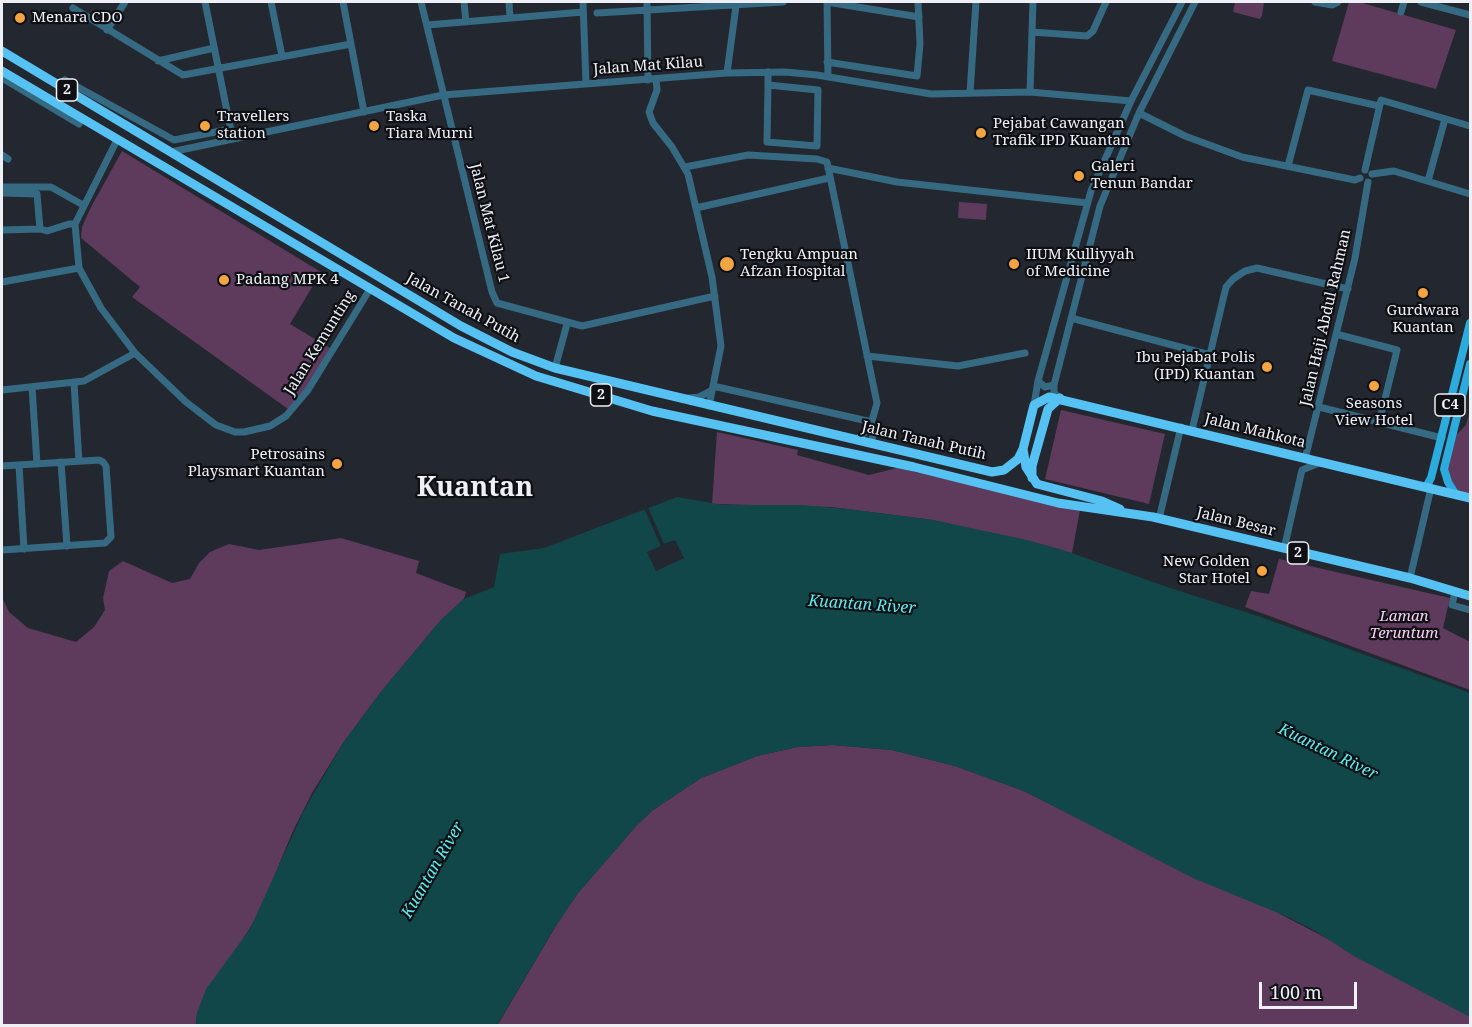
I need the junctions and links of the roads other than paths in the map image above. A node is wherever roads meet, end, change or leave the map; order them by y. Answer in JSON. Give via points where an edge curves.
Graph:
{"nodes":[{"id":1,"x":125,"y":2,"type":"edge"},
{"id":2,"x":205,"y":2,"type":"edge"},
{"id":3,"x":271,"y":2,"type":"edge"},
{"id":4,"x":343,"y":2,"type":"edge"},
{"id":5,"x":421,"y":2,"type":"edge"},
{"id":6,"x":464,"y":2,"type":"edge"},
{"id":7,"x":509,"y":2,"type":"edge"},
{"id":8,"x":583,"y":2,"type":"edge"},
{"id":9,"x":771,"y":2,"type":"edge"},
{"id":10,"x":783,"y":2,"type":"edge"},
{"id":11,"x":827,"y":2,"type":"edge"},
{"id":12,"x":918,"y":2,"type":"edge"},
{"id":13,"x":976,"y":2,"type":"edge"},
{"id":14,"x":1033,"y":2,"type":"edge"},
{"id":15,"x":1106,"y":2,"type":"edge"},
{"id":16,"x":1182,"y":2,"type":"edge"},
{"id":17,"x":1195,"y":2,"type":"edge"},
{"id":18,"x":1315,"y":2,"type":"edge"},
{"id":19,"x":1404,"y":2,"type":"edge"},
{"id":20,"x":1420,"y":2,"type":"edge"},
{"id":21,"x":1337,"y":3,"type":"edge"},
{"id":22,"x":709,"y":4,"type":"edge"},
{"id":23,"x":647,"y":6,"type":"edge"},
{"id":24,"x":736,"y":6,"type":"junction"},
{"id":25,"x":73,"y":8,"type":"dead end"},
{"id":26,"x":584,"y":12,"type":"junction"},
{"id":27,"x":1401,"y":12,"type":"dead end"},
{"id":28,"x":597,"y":13,"type":"dead end"},
{"id":29,"x":1470,"y":15,"type":"edge"},
{"id":30,"x":920,"y":17,"type":"junction"},
{"id":31,"x":510,"y":18,"type":"junction"},
{"id":32,"x":466,"y":22,"type":"junction"},
{"id":33,"x":427,"y":25,"type":"junction"},
{"id":34,"x":107,"y":30,"type":"junction"},
{"id":35,"x":1032,"y":32,"type":"junction"},
{"id":36,"x":351,"y":44,"type":"junction"},
{"id":37,"x":214,"y":48,"type":"junction"},
{"id":38,"x":2,"y":51,"type":"edge"},
{"id":39,"x":282,"y":56,"type":"junction"},
{"id":40,"x":158,"y":61,"type":"junction"},
{"id":41,"x":827,"y":62,"type":"junction"},
{"id":42,"x":218,"y":68,"type":"junction"},
{"id":43,"x":2,"y":71,"type":"edge"},
{"id":44,"x":768,"y":72,"type":"junction"},
{"id":45,"x":727,"y":73,"type":"junction"},
{"id":46,"x":828,"y":77,"type":"junction"},
{"id":47,"x":2,"y":78,"type":"edge"},
{"id":48,"x":656,"y":79,"type":"junction"},
{"id":49,"x":65,"y":80,"type":"dead end"},
{"id":50,"x":648,"y":80,"type":"junction"},
{"id":51,"x":586,"y":84,"type":"junction"},
{"id":52,"x":768,"y":86,"type":"junction"},
{"id":53,"x":1030,"y":92,"type":"junction"},
{"id":54,"x":970,"y":93,"type":"junction"},
{"id":55,"x":443,"y":95,"type":"junction"},
{"id":56,"x":1131,"y":101,"type":"junction"},
{"id":57,"x":1379,"y":106,"type":"junction"},
{"id":58,"x":364,"y":111,"type":"junction"},
{"id":59,"x":1139,"y":113,"type":"junction"},
{"id":60,"x":1445,"y":119,"type":"junction"},
{"id":61,"x":80,"y":122,"type":"junction"},
{"id":62,"x":133,"y":125,"type":"junction"},
{"id":63,"x":1470,"y":126,"type":"edge"},
{"id":64,"x":231,"y":129,"type":"junction"},
{"id":65,"x":232,"y":138,"type":"junction"},
{"id":66,"x":117,"y":140,"type":"junction"},
{"id":67,"x":171,"y":152,"type":"junction"},
{"id":68,"x":1288,"y":166,"type":"junction"},
{"id":69,"x":684,"y":167,"type":"junction"},
{"id":70,"x":828,"y":168,"type":"junction"},
{"id":71,"x":1369,"y":172,"type":"junction"},
{"id":72,"x":829,"y":178,"type":"junction"},
{"id":73,"x":1360,"y":178,"type":"junction"},
{"id":74,"x":1428,"y":181,"type":"junction"},
{"id":75,"x":1368,"y":182,"type":"junction"},
{"id":76,"x":2,"y":187,"type":"edge"},
{"id":77,"x":1467,"y":193,"type":"edge"},
{"id":78,"x":2,"y":194,"type":"edge"},
{"id":79,"x":1086,"y":203,"type":"junction"},
{"id":80,"x":83,"y":205,"type":"junction"},
{"id":81,"x":696,"y":208,"type":"junction"},
{"id":82,"x":75,"y":224,"type":"junction"},
{"id":83,"x":40,"y":229,"type":"junction"},
{"id":84,"x":2,"y":230,"type":"edge"},
{"id":85,"x":79,"y":268,"type":"junction"},
{"id":86,"x":2,"y":282,"type":"edge"},
{"id":87,"x":370,"y":289,"type":"junction"},
{"id":88,"x":1347,"y":289,"type":"junction"},
{"id":89,"x":715,"y":296,"type":"junction"},
{"id":90,"x":1062,"y":300,"type":"junction"},
{"id":91,"x":1074,"y":303,"type":"junction"},
{"id":92,"x":1071,"y":318,"type":"junction"},
{"id":93,"x":1470,"y":323,"type":"edge"},
{"id":94,"x":567,"y":324,"type":"junction"},
{"id":95,"x":1336,"y":334,"type":"junction"},
{"id":96,"x":135,"y":353,"type":"junction"},
{"id":97,"x":1026,"y":353,"type":"dead end"},
{"id":98,"x":1210,"y":355,"type":"junction"},
{"id":99,"x":867,"y":356,"type":"junction"},
{"id":100,"x":1470,"y":364,"type":"edge"},
{"id":101,"x":555,"y":368,"type":"junction"},
{"id":102,"x":2,"y":381,"type":"edge"},
{"id":103,"x":1038,"y":381,"type":"junction"},
{"id":104,"x":74,"y":383,"type":"junction"},
{"id":105,"x":1054,"y":385,"type":"junction"},
{"id":106,"x":32,"y":387,"type":"junction"},
{"id":107,"x":712,"y":388,"type":"junction"},
{"id":108,"x":2,"y":389,"type":"edge"},
{"id":109,"x":661,"y":395,"type":"junction"},
{"id":110,"x":677,"y":398,"type":"junction"},
{"id":111,"x":1060,"y":398,"type":"junction"},
{"id":112,"x":709,"y":405,"type":"junction"},
{"id":113,"x":1034,"y":405,"type":"junction"},
{"id":114,"x":1319,"y":408,"type":"junction"},
{"id":115,"x":692,"y":419,"type":"junction"},
{"id":116,"x":872,"y":422,"type":"junction"},
{"id":117,"x":1379,"y":423,"type":"junction"},
{"id":118,"x":1181,"y":427,"type":"junction"},
{"id":119,"x":1192,"y":430,"type":"junction"},
{"id":120,"x":1442,"y":438,"type":"junction"},
{"id":121,"x":856,"y":440,"type":"junction"},
{"id":122,"x":871,"y":444,"type":"junction"},
{"id":123,"x":1023,"y":449,"type":"junction"},
{"id":124,"x":850,"y":454,"type":"junction"},
{"id":125,"x":1305,"y":459,"type":"junction"},
{"id":126,"x":80,"y":461,"type":"junction"},
{"id":127,"x":882,"y":461,"type":"junction"},
{"id":128,"x":61,"y":462,"type":"junction"},
{"id":129,"x":1321,"y":462,"type":"junction"},
{"id":130,"x":37,"y":464,"type":"junction"},
{"id":131,"x":19,"y":465,"type":"junction"},
{"id":132,"x":2,"y":466,"type":"edge"},
{"id":133,"x":1033,"y":480,"type":"junction"},
{"id":134,"x":1429,"y":488,"type":"junction"},
{"id":135,"x":1008,"y":490,"type":"joint"},
{"id":136,"x":1456,"y":495,"type":"junction"},
{"id":137,"x":1470,"y":498,"type":"edge"},
{"id":138,"x":1125,"y":511,"type":"junction"},
{"id":139,"x":1159,"y":519,"type":"junction"},
{"id":140,"x":67,"y":546,"type":"junction"},
{"id":141,"x":24,"y":549,"type":"junction"},
{"id":142,"x":1284,"y":549,"type":"junction"},
{"id":143,"x":2,"y":550,"type":"edge"},
{"id":144,"x":1410,"y":579,"type":"junction"},
{"id":145,"x":1455,"y":592,"type":"junction"},
{"id":146,"x":1470,"y":596,"type":"edge"},
{"id":147,"x":1470,"y":610,"type":"edge"}],
"edges":[{"from":1,"to":34,"type":"street"},
{"from":2,"to":37,"type":"street"},
{"from":3,"to":39,"type":"street"},
{"from":4,"to":36,"type":"street"},
{"from":5,"to":33,"type":"street","name":"Jalan Mat Kilau 1"},
{"from":6,"to":32,"type":"street"},
{"from":7,"to":31,"type":"street"},
{"from":8,"to":26,"type":"street"},
{"from":9,"to":10,"type":"street"},
{"from":9,"to":24,"type":"street"},
{"from":11,"to":30,"type":"street"},
{"from":11,"to":41,"type":"street"},
{"from":12,"to":30,"type":"street"},
{"from":13,"to":54,"type":"street"},
{"from":14,"to":35,"type":"street"},
{"from":15,"to":35,"type":"street","via":[[1087,36]]},
{"from":16,"to":56,"type":"street"},
{"from":17,"to":59,"type":"street"},
{"from":18,"to":21,"type":"street"},
{"from":19,"to":27,"type":"street"},
{"from":20,"to":29,"type":"street"},
{"from":22,"to":23,"type":"street"},
{"from":22,"to":24,"type":"street"},
{"from":23,"to":28,"type":"street"},
{"from":23,"to":50,"type":"street"},
{"from":24,"to":45,"type":"street"},
{"from":25,"to":34,"type":"street"},
{"from":26,"to":31,"type":"street"},
{"from":26,"to":51,"type":"street"},
{"from":30,"to":41,"type":"street","via":[[917,76]]},
{"from":31,"to":32,"type":"street"},
{"from":32,"to":33,"type":"street"},
{"from":33,"to":55,"type":"street","name":"Jalan Mat Kilau 1"},
{"from":34,"to":40,"type":"street"},
{"from":35,"to":53,"type":"street"},
{"from":36,"to":39,"type":"street"},
{"from":36,"to":58,"type":"street"},
{"from":37,"to":40,"type":"street"},
{"from":37,"to":42,"type":"street"},
{"from":38,"to":62,"type":"highway","name":"Jalan Tanah Putih","number":"2"},
{"from":39,"to":42,"type":"street"},
{"from":40,"to":42,"type":"street","via":[[183,75]]},
{"from":41,"to":46,"type":"street"},
{"from":42,"to":64,"type":"street"},
{"from":43,"to":61,"type":"highway","name":"Jalan Tanah Putih","number":"2"},
{"from":44,"to":45,"type":"street","name":"Jalan Mat Kilau"},
{"from":44,"to":46,"type":"street","name":"Jalan Mat Kilau"},
{"from":44,"to":52,"type":"street"},
{"from":45,"to":48,"type":"street","name":"Jalan Mat Kilau"},
{"from":46,"to":54,"type":"street","name":"Jalan Mat Kilau","via":[[931,94]]},
{"from":47,"to":61,"type":"street"},
{"from":48,"to":50,"type":"street","name":"Jalan Mat Kilau"},
{"from":48,"to":69,"type":"street","via":[[657,90],[649,112]]},
{"from":49,"to":62,"type":"street"},
{"from":50,"to":51,"type":"street","name":"Jalan Mat Kilau"},
{"from":51,"to":55,"type":"street","name":"Jalan Mat Kilau"},
{"from":52,"to":52,"type":"street","via":[[818,90],[817,146],[767,142]]},
{"from":53,"to":54,"type":"street","name":"Jalan Mat Kilau"},
{"from":53,"to":56,"type":"street","name":"Jalan Mat Kilau"},
{"from":55,"to":58,"type":"street","name":"Jalan Mat Kilau"},
{"from":55,"to":94,"type":"street","name":"Jalan Mat Kilau 1","via":[[494,298],[502,306]]},
{"from":56,"to":79,"type":"street"},
{"from":57,"to":60,"type":"street","via":[[1381,100]]},
{"from":57,"to":68,"type":"street","via":[[1308,90]]},
{"from":57,"to":71,"type":"street"},
{"from":58,"to":65,"type":"street","name":"Jalan Mat Kilau"},
{"from":59,"to":68,"type":"street","via":[[1209,146]]},
{"from":59,"to":91,"type":"street","via":[[1100,206]]},
{"from":60,"to":63,"type":"street"},
{"from":60,"to":74,"type":"street"},
{"from":61,"to":66,"type":"highway","name":"Jalan Tanah Putih","number":"2"},
{"from":62,"to":64,"type":"street","via":[[175,141]]},
{"from":62,"to":67,"type":"highway","name":"Jalan Tanah Putih","number":"2"},
{"from":64,"to":65,"type":"street"},
{"from":65,"to":67,"type":"street","name":"Jalan Mat Kilau"},
{"from":66,"to":80,"type":"street","name":"Jalan Kemunting"},
{"from":66,"to":87,"type":"highway","name":"Jalan Tanah Putih","number":"2"},
{"from":67,"to":101,"type":"highway","name":"Jalan Tanah Putih","number":"2","via":[[461,326]]},
{"from":68,"to":73,"type":"street"},
{"from":69,"to":70,"type":"street","via":[[748,154],[823,159]]},
{"from":69,"to":81,"type":"street"},
{"from":70,"to":72,"type":"street"},
{"from":70,"to":79,"type":"street","via":[[897,182]]},
{"from":71,"to":73,"type":"street","via":[[1360,173]]},
{"from":71,"to":74,"type":"street","via":[[1394,171]]},
{"from":71,"to":75,"type":"street","name":"Jalan Haji Abdul Rahman"},
{"from":72,"to":81,"type":"street"},
{"from":72,"to":99,"type":"street"},
{"from":73,"to":75,"type":"street"},
{"from":74,"to":77,"type":"street"},
{"from":75,"to":88,"type":"street","name":"Jalan Haji Abdul Rahman"},
{"from":76,"to":80,"type":"street","via":[[51,187]]},
{"from":78,"to":83,"type":"street","via":[[37,194]]},
{"from":79,"to":90,"type":"street"},
{"from":80,"to":82,"type":"street","name":"Jalan Kemunting"},
{"from":81,"to":89,"type":"street"},
{"from":82,"to":83,"type":"street"},
{"from":82,"to":85,"type":"street","name":"Jalan Kemunting"},
{"from":83,"to":84,"type":"street"},
{"from":85,"to":86,"type":"street"},
{"from":85,"to":96,"type":"street","name":"Jalan Kemunting","via":[[101,308]]},
{"from":87,"to":96,"type":"street","name":"Jalan Kemunting","via":[[300,401],[277,423],[262,429],[235,432],[216,425]]},
{"from":87,"to":115,"type":"highway","name":"Jalan Tanah Putih","number":"2","via":[[519,370],[652,411]]},
{"from":88,"to":95,"type":"street","name":"Jalan Haji Abdul Rahman"},
{"from":88,"to":98,"type":"street","via":[[1257,268],[1238,274],[1226,287]]},
{"from":89,"to":94,"type":"street","name":"Jalan Mat Kilau 1","via":[[592,325]]},
{"from":89,"to":107,"type":"street","via":[[721,346]]},
{"from":90,"to":91,"type":"street","via":[[1067,306]]},
{"from":90,"to":103,"type":"street"},
{"from":91,"to":92,"type":"street"},
{"from":92,"to":98,"type":"street"},
{"from":92,"to":105,"type":"street"},
{"from":93,"to":120,"type":"main road","number":"C4"},
{"from":94,"to":101,"type":"street"},
{"from":95,"to":114,"type":"street","name":"Jalan Haji Abdul Rahman"},
{"from":95,"to":117,"type":"street","via":[[1396,350]]},
{"from":96,"to":104,"type":"street","via":[[93,378]]},
{"from":97,"to":99,"type":"street","via":[[958,366]]},
{"from":98,"to":119,"type":"street"},
{"from":99,"to":116,"type":"street","via":[[877,403]]},
{"from":100,"to":136,"type":"main road","number":"C4","via":[[1444,469]]},
{"from":101,"to":109,"type":"highway","name":"Jalan Tanah Putih","number":"2"},
{"from":102,"to":108,"type":"street"},
{"from":103,"to":105,"type":"street","via":[[1045,387]]},
{"from":103,"to":113,"type":"street"},
{"from":104,"to":106,"type":"street"},
{"from":104,"to":126,"type":"street"},
{"from":105,"to":111,"type":"street","via":[[1054,393]]},
{"from":106,"to":108,"type":"street"},
{"from":106,"to":130,"type":"street"},
{"from":107,"to":110,"type":"street","via":[[699,397]]},
{"from":107,"to":112,"type":"street"},
{"from":107,"to":116,"type":"street"},
{"from":109,"to":110,"type":"highway","name":"Jalan Tanah Putih","number":"2"},
{"from":109,"to":115,"type":"highway","via":[[693,407],[697,412]]},
{"from":110,"to":112,"type":"highway","name":"Jalan Tanah Putih","number":"2"},
{"from":111,"to":113,"type":"highway","name":"Jalan Mahkota"},
{"from":111,"to":118,"type":"highway","name":"Jalan Mahkota"},
{"from":111,"to":133,"type":"highway","via":[[1048,409],[1032,466]]},
{"from":112,"to":121,"type":"highway","name":"Jalan Tanah Putih","number":"2"},
{"from":113,"to":123,"type":"highway"},
{"from":114,"to":117,"type":"street"},
{"from":114,"to":125,"type":"street","name":"Jalan Haji Abdul Rahman"},
{"from":115,"to":124,"type":"highway","name":"Jalan Tanah Putih","number":"2"},
{"from":116,"to":121,"type":"street","via":[[865,435]]},
{"from":116,"to":122,"type":"street"},
{"from":117,"to":120,"type":"street"},
{"from":118,"to":119,"type":"highway","name":"Jalan Mahkota"},
{"from":118,"to":139,"type":"street"},
{"from":119,"to":125,"type":"highway","name":"Jalan Mahkota"},
{"from":120,"to":134,"type":"main road","number":"C4"},
{"from":121,"to":122,"type":"highway","name":"Jalan Tanah Putih","number":"2"},
{"from":122,"to":123,"type":"highway","name":"Jalan Tanah Putih","number":"2","via":[[999,472],[1012,466]]},
{"from":122,"to":124,"type":"highway"},
{"from":122,"to":127,"type":"highway"},
{"from":123,"to":133,"type":"highway"},
{"from":124,"to":127,"type":"highway","name":"Jalan Tanah Putih","number":"2"},
{"from":125,"to":129,"type":"highway","name":"Jalan Mahkota"},
{"from":126,"to":128,"type":"street"},
{"from":126,"to":140,"type":"street","via":[[99,460],[106,466],[111,537],[105,543]]},
{"from":127,"to":135,"type":"highway","name":"Jalan Tanah Putih","number":"2"},
{"from":128,"to":130,"type":"street"},
{"from":128,"to":140,"type":"street"},
{"from":129,"to":134,"type":"highway","name":"Jalan Mahkota"},
{"from":129,"to":142,"type":"street","via":[[1302,470]]},
{"from":130,"to":131,"type":"street"},
{"from":131,"to":132,"type":"street"},
{"from":131,"to":141,"type":"street"},
{"from":133,"to":138,"type":"highway","via":[[1041,487],[1102,501]]},
{"from":134,"to":136,"type":"highway","name":"Jalan Mahkota"},
{"from":134,"to":144,"type":"street"},
{"from":135,"to":138,"type":"highway","name":"Jalan Besar","number":"2","via":[[1091,509]]},
{"from":136,"to":137,"type":"highway","name":"Jalan Mahkota"},
{"from":138,"to":139,"type":"highway","name":"Jalan Besar","number":"2"},
{"from":139,"to":142,"type":"highway","name":"Jalan Besar","number":"2"},
{"from":140,"to":141,"type":"street"},
{"from":141,"to":143,"type":"street"},
{"from":142,"to":144,"type":"highway","name":"Jalan Besar","number":"2"},
{"from":144,"to":145,"type":"highway","name":"Jalan Besar","number":"2"},
{"from":145,"to":146,"type":"highway","name":"Jalan Besar","number":"2"},
{"from":145,"to":147,"type":"street","via":[[1452,605]]}]}
